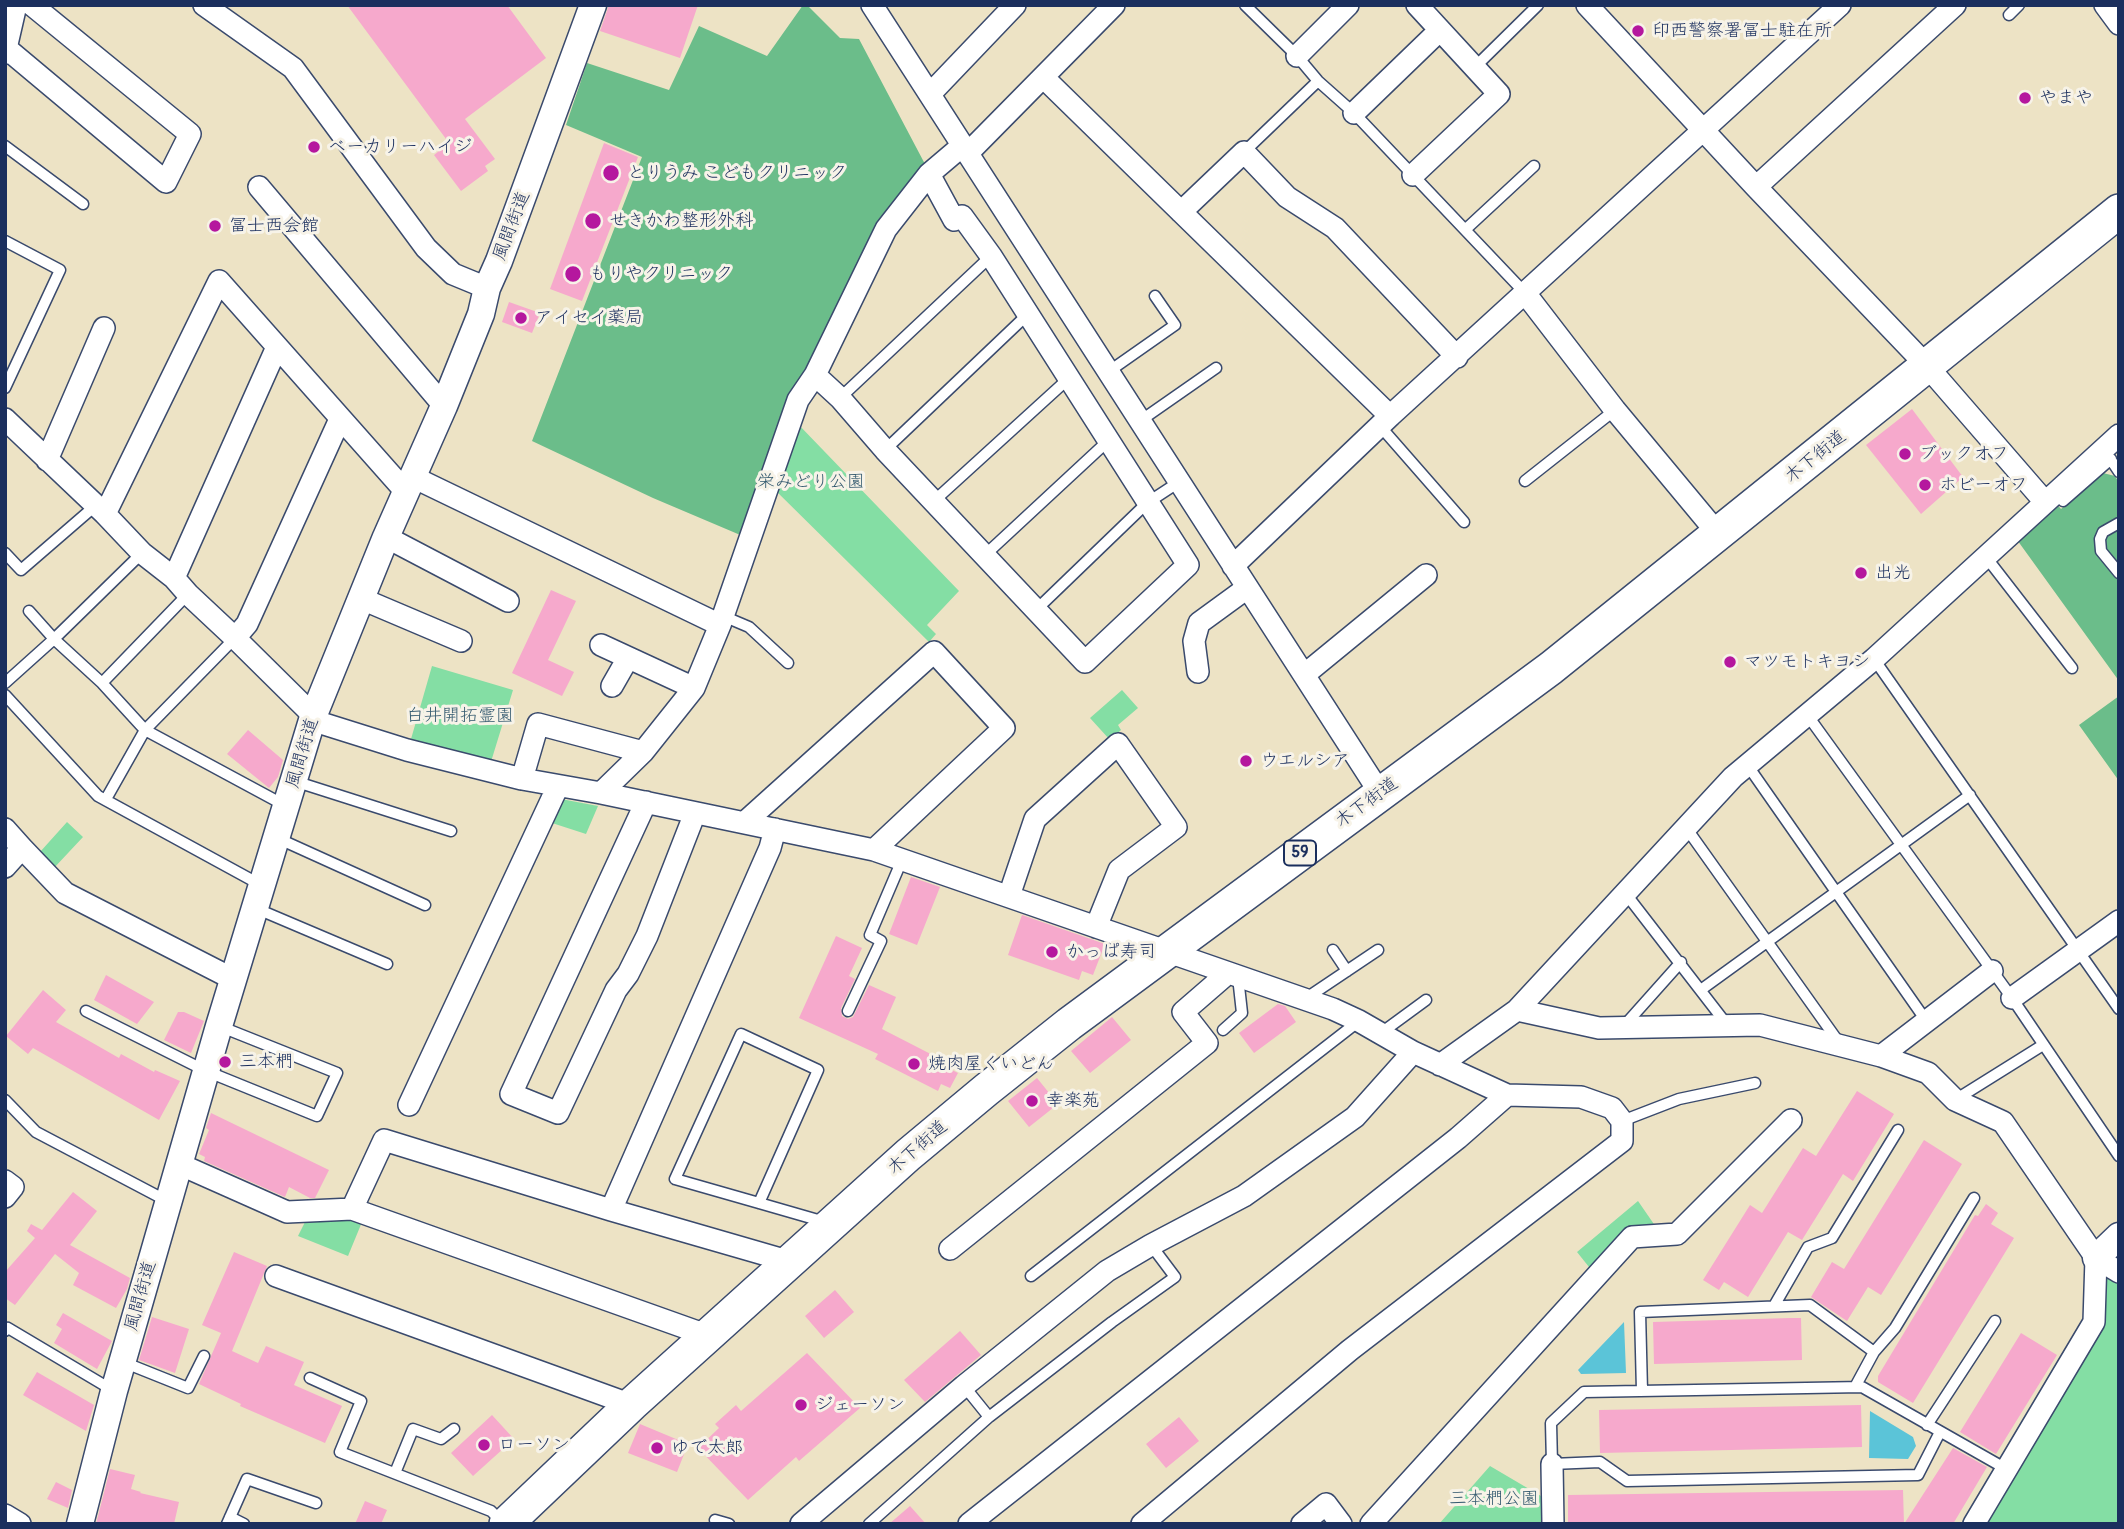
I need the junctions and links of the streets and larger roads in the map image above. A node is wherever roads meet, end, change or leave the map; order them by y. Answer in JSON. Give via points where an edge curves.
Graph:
{"nodes":[{"id":1,"x":16,"y":5,"type":"edge"},
{"id":2,"x":32,"y":5,"type":"edge"},
{"id":3,"x":204,"y":5,"type":"edge"},
{"id":4,"x":593,"y":5,"type":"edge"},
{"id":5,"x":872,"y":5,"type":"edge"},
{"id":6,"x":1016,"y":5,"type":"edge"},
{"id":7,"x":1114,"y":5,"type":"edge"},
{"id":8,"x":1348,"y":5,"type":"edge"},
{"id":9,"x":1417,"y":5,"type":"edge"},
{"id":10,"x":1587,"y":5,"type":"edge"},
{"id":11,"x":1840,"y":5,"type":"edge"},
{"id":12,"x":1955,"y":5,"type":"edge"},
{"id":13,"x":2105,"y":5,"type":"edge"},
{"id":14,"x":2119,"y":24,"type":"edge"},
{"id":15,"x":1440,"y":30,"type":"junction"},
{"id":16,"x":6,"y":51,"type":"edge"},
{"id":17,"x":1297,"y":56,"type":"road end"},
{"id":18,"x":1044,"y":78,"type":"junction"},
{"id":19,"x":930,"y":94,"type":"junction"},
{"id":20,"x":1354,"y":113,"type":"road end"},
{"id":21,"x":1703,"y":131,"type":"junction"},
{"id":22,"x":965,"y":149,"type":"junction"},
{"id":23,"x":929,"y":174,"type":"junction"},
{"id":24,"x":1413,"y":175,"type":"road end"},
{"id":25,"x":259,"y":187,"type":"dead end"},
{"id":26,"x":1756,"y":187,"type":"junction"},
{"id":27,"x":2119,"y":211,"type":"edge"},
{"id":28,"x":1181,"y":212,"type":"junction"},
{"id":29,"x":487,"y":288,"type":"junction"},
{"id":30,"x":1525,"y":293,"type":"junction"},
{"id":31,"x":104,"y":328,"type":"dead end"},
{"id":32,"x":277,"y":347,"type":"junction"},
{"id":33,"x":1457,"y":357,"type":"junction"},
{"id":34,"x":1927,"y":366,"type":"junction"},
{"id":35,"x":815,"y":375,"type":"junction"},
{"id":36,"x":444,"y":406,"type":"junction"},
{"id":37,"x":5,"y":419,"type":"edge"},
{"id":38,"x":340,"y":419,"type":"junction"},
{"id":39,"x":1385,"y":421,"type":"junction"},
{"id":40,"x":2111,"y":448,"type":"edge"},
{"id":41,"x":47,"y":460,"type":"junction"},
{"id":42,"x":409,"y":485,"type":"junction"},
{"id":43,"x":2054,"y":502,"type":"junction"},
{"id":44,"x":100,"y":510,"type":"junction"},
{"id":45,"x":1719,"y":535,"type":"junction"},
{"id":46,"x":386,"y":537,"type":"junction"},
{"id":47,"x":1233,"y":566,"type":"junction"},
{"id":48,"x":1426,"y":575,"type":"dead end"},
{"id":49,"x":174,"y":578,"type":"junction"},
{"id":50,"x":1247,"y":588,"type":"junction"},
{"id":51,"x":362,"y":600,"type":"junction"},
{"id":52,"x":508,"y":601,"type":"dead end"},
{"id":53,"x":722,"y":621,"type":"junction"},
{"id":54,"x":235,"y":638,"type":"junction"},
{"id":55,"x":461,"y":641,"type":"dead end"},
{"id":56,"x":601,"y":645,"type":"dead end"},
{"id":57,"x":628,"y":658,"type":"junction"},
{"id":58,"x":1198,"y":672,"type":"dead end"},
{"id":59,"x":1304,"y":675,"type":"junction"},
{"id":60,"x":612,"y":686,"type":"dead end"},
{"id":61,"x":694,"y":688,"type":"junction"},
{"id":62,"x":313,"y":717,"type":"junction"},
{"id":63,"x":643,"y":752,"type":"junction"},
{"id":64,"x":522,"y":779,"type":"junction"},
{"id":65,"x":558,"y":786,"type":"junction"},
{"id":66,"x":601,"y":793,"type":"junction"},
{"id":67,"x":1380,"y":793,"type":"junction"},
{"id":68,"x":646,"y":803,"type":"junction"},
{"id":69,"x":695,"y":813,"type":"junction"},
{"id":70,"x":744,"y":823,"type":"junction"},
{"id":71,"x":5,"y":829,"type":"edge"},
{"id":72,"x":775,"y":829,"type":"junction"},
{"id":73,"x":22,"y":848,"type":"junction"},
{"id":74,"x":874,"y":850,"type":"junction"},
{"id":75,"x":5,"y":867,"type":"edge"},
{"id":76,"x":1009,"y":896,"type":"junction"},
{"id":77,"x":2119,"y":921,"type":"edge"},
{"id":78,"x":1096,"y":927,"type":"junction"},
{"id":79,"x":1167,"y":953,"type":"junction"},
{"id":80,"x":1992,"y":971,"type":"road end"},
{"id":81,"x":1233,"y":975,"type":"junction"},
{"id":82,"x":233,"y":979,"type":"junction"},
{"id":83,"x":2012,"y":998,"type":"road end"},
{"id":84,"x":1517,"y":1010,"type":"junction"},
{"id":85,"x":1413,"y":1052,"type":"junction"},
{"id":86,"x":1881,"y":1056,"type":"junction"},
{"id":87,"x":1440,"y":1065,"type":"junction"},
{"id":88,"x":1507,"y":1095,"type":"junction"},
{"id":89,"x":409,"y":1105,"type":"dead end"},
{"id":90,"x":1791,"y":1120,"type":"dead end"},
{"id":91,"x":179,"y":1164,"type":"junction"},
{"id":92,"x":5,"y":1181,"type":"edge"},
{"id":93,"x":5,"y":1197,"type":"edge"},
{"id":94,"x":352,"y":1209,"type":"junction"},
{"id":95,"x":611,"y":1210,"type":"junction"},
{"id":96,"x":2119,"y":1236,"type":"edge"},
{"id":97,"x":950,"y":1249,"type":"dead end"},
{"id":98,"x":2096,"y":1258,"type":"junction"},
{"id":99,"x":791,"y":1262,"type":"junction"},
{"id":100,"x":2119,"y":1272,"type":"edge"},
{"id":101,"x":276,"y":1276,"type":"dead end"},
{"id":102,"x":709,"y":1336,"type":"junction"},
{"id":103,"x":626,"y":1411,"type":"junction"},
{"id":104,"x":1552,"y":1464,"type":"road end"},
{"id":105,"x":5,"y":1515,"type":"edge"},
{"id":106,"x":20,"y":1524,"type":"edge"},
{"id":107,"x":80,"y":1524,"type":"edge"},
{"id":108,"x":505,"y":1524,"type":"edge"},
{"id":109,"x":801,"y":1524,"type":"edge"},
{"id":110,"x":969,"y":1524,"type":"edge"},
{"id":111,"x":1142,"y":1524,"type":"edge"},
{"id":112,"x":1302,"y":1524,"type":"edge"},
{"id":113,"x":1341,"y":1524,"type":"edge"},
{"id":114,"x":1371,"y":1524,"type":"edge"},
{"id":115,"x":1553,"y":1524,"type":"edge"},
{"id":116,"x":1974,"y":1524,"type":"edge"}],
"edges":[{"from":1,"to":16,"type":"street"},
{"from":2,"to":16,"type":"street","via":[[190,135],[166,182]]},
{"from":3,"to":29,"type":"street","via":[[293,68],[426,248],[453,274]]},
{"from":4,"to":29,"type":"street","name":"風間街道"},
{"from":5,"to":19,"type":"street"},
{"from":6,"to":19,"type":"street"},
{"from":7,"to":18,"type":"street"},
{"from":8,"to":17,"type":"street"},
{"from":9,"to":15,"type":"street"},
{"from":10,"to":21,"type":"street"},
{"from":11,"to":21,"type":"street"},
{"from":12,"to":26,"type":"street"},
{"from":13,"to":14,"type":"street"},
{"from":15,"to":20,"type":"street"},
{"from":15,"to":24,"type":"street","via":[[1499,94]]},
{"from":18,"to":22,"type":"street"},
{"from":18,"to":28,"type":"street"},
{"from":19,"to":22,"type":"street"},
{"from":21,"to":26,"type":"street"},
{"from":21,"to":30,"type":"street"},
{"from":22,"to":23,"type":"street"},
{"from":22,"to":47,"type":"street"},
{"from":23,"to":35,"type":"street","via":[[886,229]]},
{"from":23,"to":35,"type":"street","via":[[954,220],[962,216],[991,256],[1188,565],[1085,662]]},
{"from":25,"to":36,"type":"street"},
{"from":26,"to":34,"type":"street"},
{"from":27,"to":34,"type":"main road","name":"木下街道","number":"59"},
{"from":28,"to":33,"type":"street","via":[[1244,152],[1287,197],[1335,228]]},
{"from":28,"to":39,"type":"street"},
{"from":29,"to":36,"type":"street","name":"風間街道"},
{"from":30,"to":33,"type":"street"},
{"from":30,"to":45,"type":"street"},
{"from":31,"to":41,"type":"street"},
{"from":32,"to":38,"type":"street"},
{"from":32,"to":44,"type":"street","via":[[219,281]]},
{"from":32,"to":49,"type":"street"},
{"from":33,"to":39,"type":"street"},
{"from":34,"to":43,"type":"street"},
{"from":34,"to":45,"type":"main road","name":"木下街道","number":"59"},
{"from":35,"to":53,"type":"street","via":[[798,400]]},
{"from":36,"to":42,"type":"street","name":"風間街道"},
{"from":37,"to":41,"type":"street"},
{"from":38,"to":42,"type":"street"},
{"from":38,"to":54,"type":"street","via":[[247,624]]},
{"from":39,"to":47,"type":"street"},
{"from":40,"to":43,"type":"street"},
{"from":41,"to":44,"type":"street"},
{"from":42,"to":46,"type":"street","name":"風間街道"},
{"from":42,"to":53,"type":"street"},
{"from":43,"to":84,"type":"street","via":[[1734,777]]},
{"from":44,"to":49,"type":"street"},
{"from":45,"to":67,"type":"main road","name":"木下街道","number":"59","via":[[1551,668]]},
{"from":46,"to":51,"type":"street","name":"風間街道"},
{"from":46,"to":52,"type":"street"},
{"from":47,"to":50,"type":"street"},
{"from":48,"to":59,"type":"street"},
{"from":49,"to":54,"type":"street"},
{"from":50,"to":58,"type":"street","via":[[1199,623],[1194,640]]},
{"from":50,"to":59,"type":"street"},
{"from":51,"to":55,"type":"street"},
{"from":51,"to":62,"type":"street","name":"風間街道"},
{"from":53,"to":61,"type":"street"},
{"from":54,"to":62,"type":"street"},
{"from":56,"to":57,"type":"street"},
{"from":57,"to":60,"type":"street"},
{"from":57,"to":61,"type":"street"},
{"from":59,"to":67,"type":"street"},
{"from":61,"to":63,"type":"street"},
{"from":62,"to":64,"type":"street","via":[[407,750]]},
{"from":62,"to":82,"type":"street","name":"風間街道"},
{"from":63,"to":64,"type":"street","via":[[538,724]]},
{"from":63,"to":66,"type":"street"},
{"from":64,"to":65,"type":"street"},
{"from":65,"to":66,"type":"street"},
{"from":65,"to":89,"type":"street"},
{"from":66,"to":68,"type":"street"},
{"from":67,"to":79,"type":"main road","name":"木下街道","number":"59"},
{"from":68,"to":69,"type":"street"},
{"from":68,"to":69,"type":"street","via":[[511,1094],[558,1112],[647,936]]},
{"from":69,"to":70,"type":"street"},
{"from":70,"to":72,"type":"street"},
{"from":70,"to":74,"type":"street","via":[[934,652],[1004,728]]},
{"from":71,"to":73,"type":"street"},
{"from":72,"to":74,"type":"street"},
{"from":72,"to":95,"type":"street"},
{"from":73,"to":75,"type":"street"},
{"from":73,"to":82,"type":"street","via":[[65,893]]},
{"from":74,"to":76,"type":"street"},
{"from":76,"to":78,"type":"street"},
{"from":76,"to":78,"type":"street","via":[[1035,819],[1118,744],[1176,827],[1119,870]]},
{"from":77,"to":83,"type":"street"},
{"from":78,"to":79,"type":"street"},
{"from":79,"to":81,"type":"street"},
{"from":79,"to":99,"type":"main road","name":"木下街道","number":"59","via":[[986,1090]]},
{"from":80,"to":86,"type":"street"},
{"from":81,"to":85,"type":"street","via":[[1359,1021]]},
{"from":81,"to":97,"type":"street","via":[[1183,1012],[1207,1043]]},
{"from":82,"to":91,"type":"street","name":"風間街道"},
{"from":84,"to":86,"type":"street","via":[[1599,1028],[1760,1025]]},
{"from":84,"to":87,"type":"street"},
{"from":85,"to":87,"type":"street"},
{"from":85,"to":109,"type":"street","via":[[1355,1117],[1244,1196],[1107,1271]]},
{"from":86,"to":98,"type":"street","via":[[1928,1073],[1955,1100],[2003,1122]]},
{"from":87,"to":88,"type":"street"},
{"from":88,"to":110,"type":"street"},
{"from":88,"to":111,"type":"street","via":[[1581,1097],[1612,1108],[1622,1121],[1622,1140],[1350,1350]]},
{"from":90,"to":114,"type":"street","via":[[1676,1234],[1632,1237]]},
{"from":91,"to":94,"type":"street","via":[[288,1212]]},
{"from":91,"to":107,"type":"street","name":"風間街道"},
{"from":92,"to":93,"type":"street","via":[[13,1187]]},
{"from":94,"to":95,"type":"street","via":[[384,1140]]},
{"from":94,"to":102,"type":"street"},
{"from":95,"to":99,"type":"street"},
{"from":96,"to":98,"type":"street"},
{"from":98,"to":100,"type":"street"},
{"from":98,"to":116,"type":"street","via":[[2094,1322]]},
{"from":99,"to":102,"type":"main road","name":"木下街道","number":"59"},
{"from":101,"to":103,"type":"street","via":[[618,1400]]},
{"from":102,"to":103,"type":"main road","name":"木下街道","number":"59"},
{"from":103,"to":108,"type":"main road","name":"木下街道","number":"59"},
{"from":104,"to":115,"type":"street"},
{"from":105,"to":106,"type":"street"},
{"from":112,"to":113,"type":"street","via":[[1326,1504]]}]}
